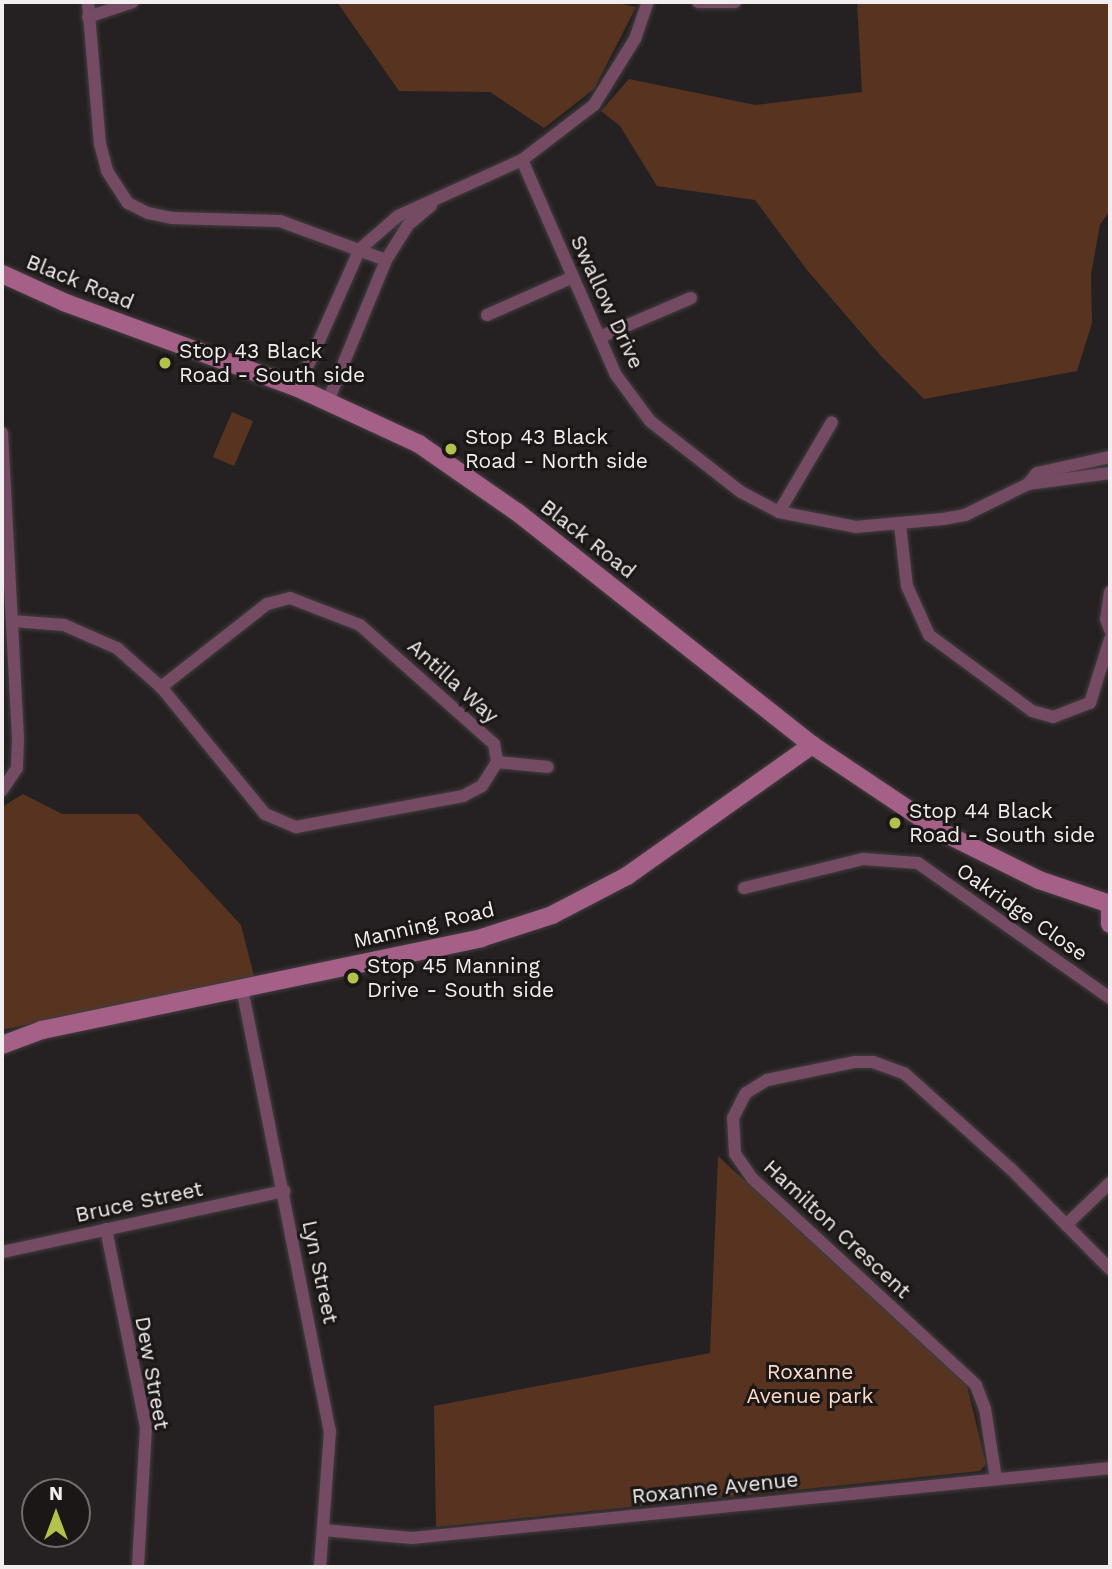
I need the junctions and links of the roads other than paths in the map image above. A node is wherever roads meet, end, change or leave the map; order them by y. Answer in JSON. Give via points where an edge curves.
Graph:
{"nodes":[{"id":1,"x":88,"y":2,"type":"edge"},
{"id":2,"x":133,"y":2,"type":"edge"},
{"id":3,"x":648,"y":2,"type":"edge"},
{"id":4,"x":698,"y":2,"type":"edge"},
{"id":5,"x":735,"y":2,"type":"edge"},
{"id":6,"x":88,"y":18,"type":"junction"},
{"id":7,"x":522,"y":160,"type":"junction"},
{"id":8,"x":442,"y":196,"type":"junction"},
{"id":9,"x":360,"y":249,"type":"junction"},
{"id":10,"x":386,"y":260,"type":"junction"},
{"id":11,"x":573,"y":277,"type":"junction"},
{"id":12,"x":3,"y":278,"type":"edge"},
{"id":13,"x":691,"y":298,"type":"dead end"},
{"id":14,"x":487,"y":315,"type":"dead end"},
{"id":15,"x":600,"y":337,"type":"junction"},
{"id":16,"x":298,"y":388,"type":"junction"},
{"id":17,"x":328,"y":401,"type":"junction"},
{"id":18,"x":832,"y":422,"type":"dead end"},
{"id":19,"x":2,"y":433,"type":"edge"},
{"id":20,"x":1110,"y":457,"type":"edge"},
{"id":21,"x":1110,"y":473,"type":"edge"},
{"id":22,"x":1028,"y":484,"type":"junction"},
{"id":23,"x":779,"y":512,"type":"junction"},
{"id":24,"x":900,"y":525,"type":"junction"},
{"id":25,"x":1110,"y":592,"type":"edge"},
{"id":26,"x":12,"y":621,"type":"junction"},
{"id":27,"x":1110,"y":630,"type":"edge"},
{"id":28,"x":1110,"y":639,"type":"edge"},
{"id":29,"x":161,"y":687,"type":"junction"},
{"id":30,"x":812,"y":745,"type":"junction"},
{"id":31,"x":497,"y":762,"type":"junction"},
{"id":32,"x":548,"y":766,"type":"dead end"},
{"id":33,"x":2,"y":790,"type":"edge"},
{"id":34,"x":744,"y":888,"type":"dead end"},
{"id":35,"x":1110,"y":903,"type":"edge"},
{"id":36,"x":1110,"y":924,"type":"edge"},
{"id":37,"x":242,"y":988,"type":"junction"},
{"id":38,"x":1110,"y":998,"type":"edge"},
{"id":39,"x":2,"y":1045,"type":"edge"},
{"id":40,"x":1110,"y":1183,"type":"edge"},
{"id":41,"x":284,"y":1191,"type":"junction"},
{"id":42,"x":1066,"y":1225,"type":"junction"},
{"id":43,"x":106,"y":1229,"type":"junction"},
{"id":44,"x":2,"y":1252,"type":"edge"},
{"id":45,"x":1110,"y":1269,"type":"edge"},
{"id":46,"x":1110,"y":1468,"type":"edge"},
{"id":47,"x":996,"y":1479,"type":"junction"},
{"id":48,"x":323,"y":1530,"type":"junction"},
{"id":49,"x":138,"y":1567,"type":"edge"},
{"id":50,"x":320,"y":1567,"type":"edge"}],
"edges":[{"from":1,"to":6,"type":"street"},
{"from":2,"to":6,"type":"street"},
{"from":3,"to":7,"type":"street","via":[[635,39],[594,105]]},
{"from":4,"to":5,"type":"street"},
{"from":6,"to":9,"type":"street","via":[[100,144],[107,171],[128,202],[171,218],[280,221]]},
{"from":7,"to":8,"type":"street"},
{"from":7,"to":11,"type":"street","name":"Swallow Drive"},
{"from":8,"to":9,"type":"street","via":[[398,216]]},
{"from":8,"to":10,"type":"street","via":[[408,225]]},
{"from":9,"to":10,"type":"street"},
{"from":9,"to":16,"type":"street"},
{"from":10,"to":17,"type":"street"},
{"from":11,"to":14,"type":"street"},
{"from":11,"to":15,"type":"street","name":"Swallow Drive"},
{"from":12,"to":16,"type":"main road","name":"Black Road"},
{"from":13,"to":15,"type":"street"},
{"from":15,"to":23,"type":"street","name":"Swallow Drive","via":[[616,375],[650,421],[741,492]]},
{"from":16,"to":17,"type":"main road","name":"Black Road"},
{"from":17,"to":30,"type":"main road","name":"Black Road","via":[[419,444],[517,512]]},
{"from":18,"to":23,"type":"street"},
{"from":19,"to":26,"type":"street"},
{"from":20,"to":22,"type":"street","name":"Swallow Drive","via":[[1037,473]]},
{"from":21,"to":22,"type":"street","name":"Swallow Drive"},
{"from":22,"to":24,"type":"street","name":"Swallow Drive","via":[[965,515]]},
{"from":23,"to":24,"type":"street","name":"Swallow Drive","via":[[856,527]]},
{"from":24,"to":28,"type":"street","via":[[906,586],[929,635],[1032,711],[1053,717],[1090,703]]},
{"from":25,"to":27,"type":"street","via":[[1106,619]]},
{"from":26,"to":29,"type":"street","via":[[64,625],[117,648]]},
{"from":26,"to":33,"type":"street","via":[[17,768]]},
{"from":29,"to":31,"type":"street","via":[[265,814],[296,827],[463,796],[482,786]]},
{"from":29,"to":31,"type":"street","name":"Antilla Way","via":[[267,604],[290,598],[360,625],[494,744]]},
{"from":30,"to":35,"type":"main road","name":"Black Road","via":[[942,832],[1039,880]]},
{"from":30,"to":37,"type":"main road","name":"Manning Road","via":[[627,876],[552,915],[481,938]]},
{"from":31,"to":32,"type":"street"},
{"from":34,"to":38,"type":"street","name":"Oakridge Close","via":[[863,859],[919,863]]},
{"from":35,"to":36,"type":"main road"},
{"from":37,"to":39,"type":"main road","name":"Manning Road","via":[[42,1030]]},
{"from":37,"to":41,"type":"street","name":"Lyn Street"},
{"from":40,"to":42,"type":"street"},
{"from":41,"to":43,"type":"street","name":"Bruce Street"},
{"from":41,"to":48,"type":"street","name":"Lyn Street","via":[[330,1431]]},
{"from":42,"to":45,"type":"street","name":"Hamilton Crescent"},
{"from":42,"to":47,"type":"street","name":"Hamilton Crescent","via":[[904,1073],[873,1062],[767,1080],[746,1093],[733,1118],[735,1154],[752,1178],[976,1385],[985,1409]]},
{"from":43,"to":44,"type":"street","name":"Bruce Street"},
{"from":43,"to":49,"type":"street","name":"Dew Street","via":[[146,1427]]},
{"from":46,"to":47,"type":"street","name":"Roxanne Avenue"},
{"from":47,"to":48,"type":"street","name":"Roxanne Avenue","via":[[412,1538]]},
{"from":48,"to":50,"type":"street","name":"Lyn Street"}]}
